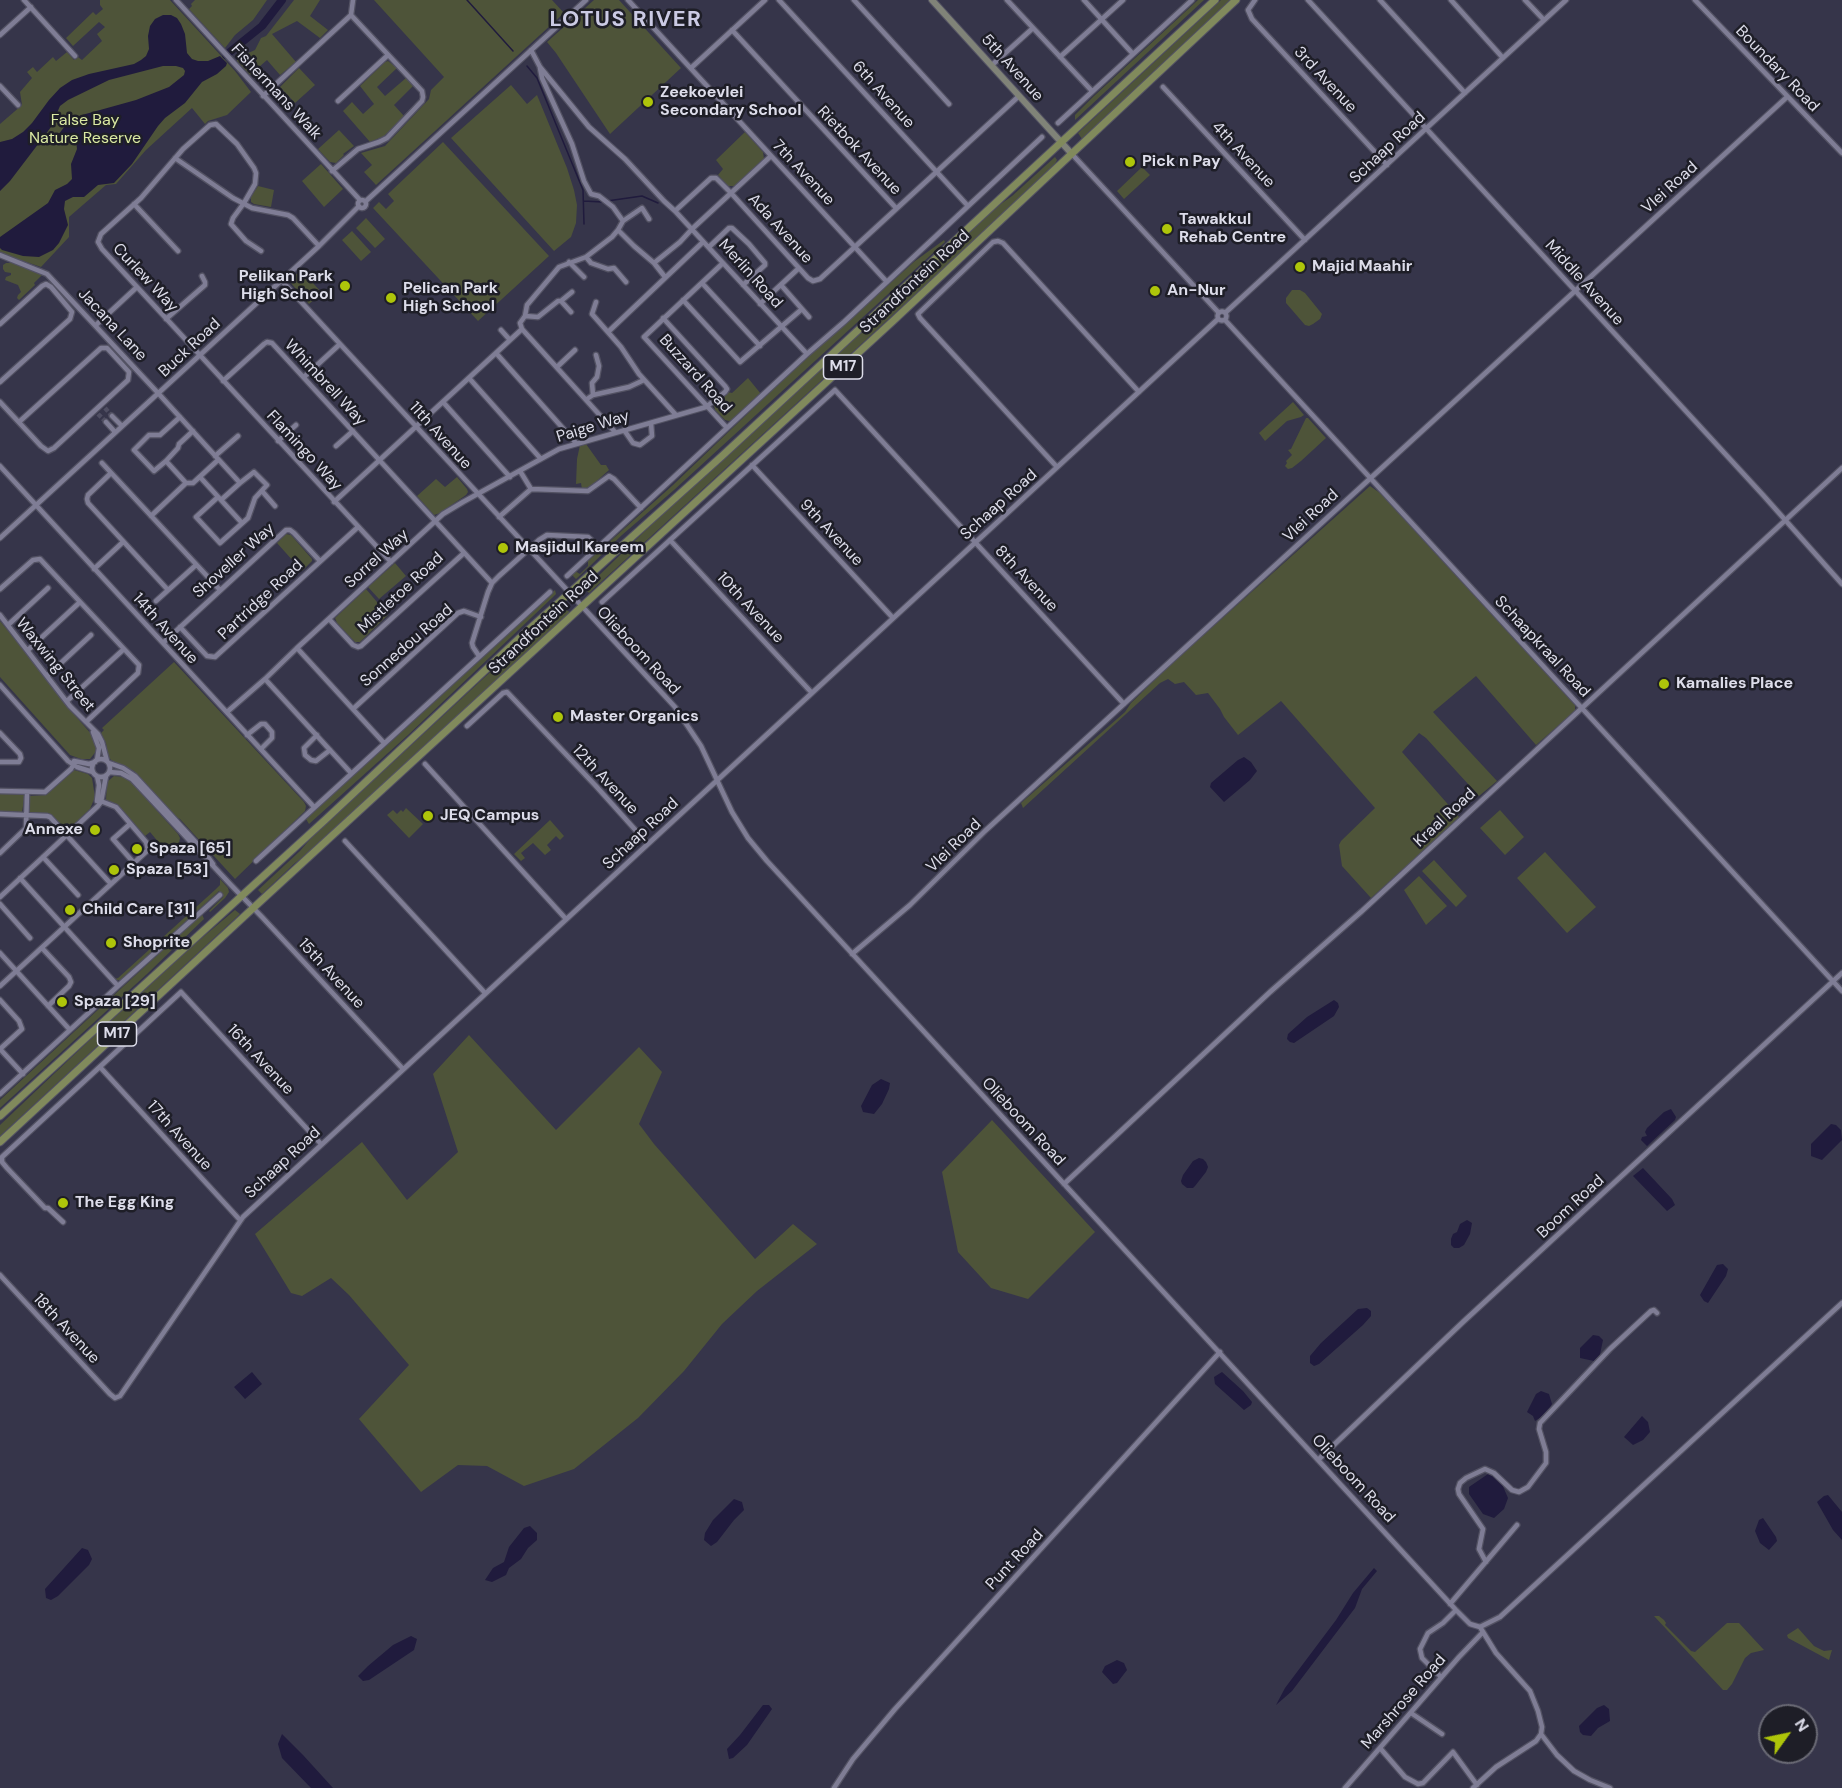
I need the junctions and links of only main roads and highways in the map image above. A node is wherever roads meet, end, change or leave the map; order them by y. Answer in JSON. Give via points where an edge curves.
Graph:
{"nodes":[{"id":1,"x":932,"y":0,"type":"edge"},
{"id":2,"x":1214,"y":0,"type":"edge"},
{"id":3,"x":1236,"y":0,"type":"edge"},
{"id":4,"x":1062,"y":143,"type":"junction"},
{"id":5,"x":1071,"y":153,"type":"junction"},
{"id":6,"x":0,"y":1116,"type":"edge"},
{"id":7,"x":0,"y":1143,"type":"edge"}],
"edges":[{"from":1,"to":4,"type":"main road","name":"5th Avenue"},
{"from":2,"to":4,"type":"main road","name":"Strandfontein Road","number":"M17"},
{"from":3,"to":5,"type":"main road","name":"Strandfontein Road","number":"M17"},
{"from":4,"to":5,"type":"main road","name":"5th Avenue"},
{"from":4,"to":6,"type":"main road","name":"Strandfontein Road","number":"M17"},
{"from":5,"to":7,"type":"main road","name":"Strandfontein Road","number":"M17"}]}
